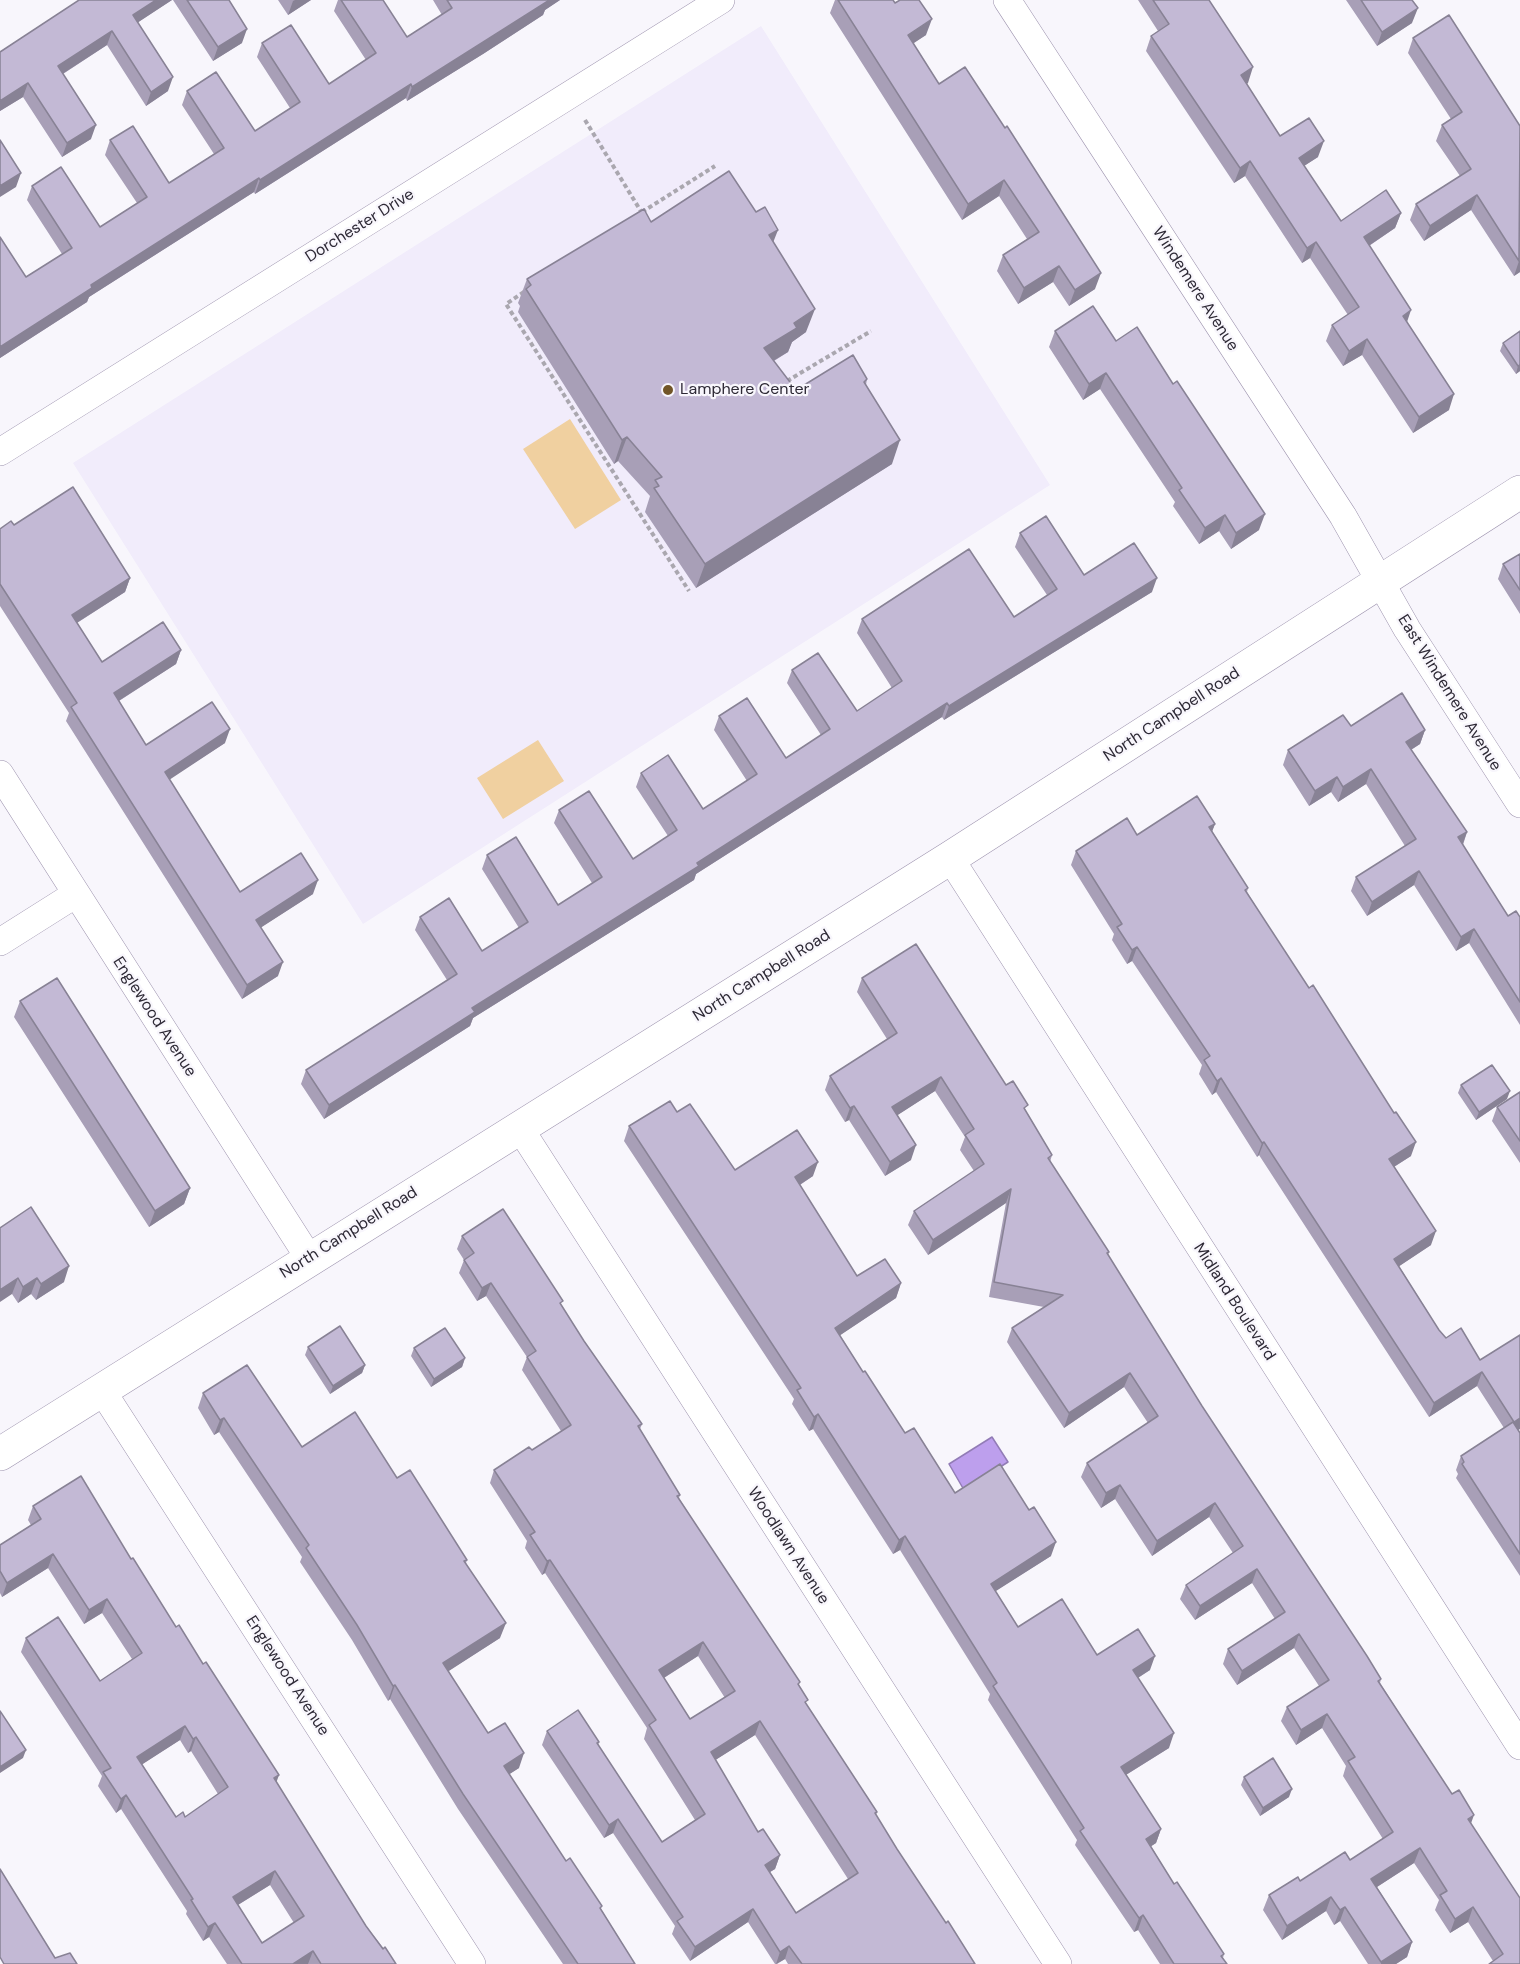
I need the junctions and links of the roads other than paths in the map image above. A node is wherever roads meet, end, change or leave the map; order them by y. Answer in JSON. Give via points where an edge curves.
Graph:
{"nodes":[{"id":1,"x":721,"y":0,"type":"edge"},
{"id":2,"x":1007,"y":0,"type":"edge"},
{"id":3,"x":0,"y":452,"type":"edge"},
{"id":4,"x":1520,"y":492,"type":"edge"},
{"id":5,"x":1380,"y":581,"type":"junction"},
{"id":6,"x":0,"y":774,"type":"edge"},
{"id":7,"x":1520,"y":804,"type":"edge"},
{"id":8,"x":950,"y":858,"type":"junction"},
{"id":9,"x":76,"y":894,"type":"junction"},
{"id":10,"x":0,"y":942,"type":"edge"},
{"id":11,"x":519,"y":1127,"type":"junction"},
{"id":12,"x":309,"y":1258,"type":"junction"},
{"id":13,"x":101,"y":1389,"type":"junction"},
{"id":14,"x":0,"y":1454,"type":"edge"},
{"id":15,"x":1520,"y":1746,"type":"edge"},
{"id":16,"x":472,"y":1964,"type":"edge"},
{"id":17,"x":1058,"y":1964,"type":"edge"}],
"edges":[{"from":1,"to":3,"type":"street","name":"Dorchester Drive"},
{"from":2,"to":5,"type":"street","name":"Windemere Avenue","via":[[1343,516]]},
{"from":4,"to":5,"type":"street","name":"North Campbell Road"},
{"from":5,"to":7,"type":"street","name":"East Windemere Avenue"},
{"from":5,"to":8,"type":"street","name":"North Campbell Road"},
{"from":6,"to":9,"type":"street","name":"Englewood Avenue"},
{"from":8,"to":11,"type":"street","name":"North Campbell Road"},
{"from":8,"to":15,"type":"street","name":"Midland Boulevard"},
{"from":9,"to":10,"type":"street"},
{"from":9,"to":12,"type":"street","name":"Englewood Avenue"},
{"from":11,"to":12,"type":"street","name":"North Campbell Road"},
{"from":11,"to":17,"type":"street","name":"Woodlawn Avenue"},
{"from":12,"to":13,"type":"street","name":"North Campbell Road"},
{"from":13,"to":14,"type":"street","name":"North Campbell Road"},
{"from":13,"to":16,"type":"street","name":"Englewood Avenue"}]}
